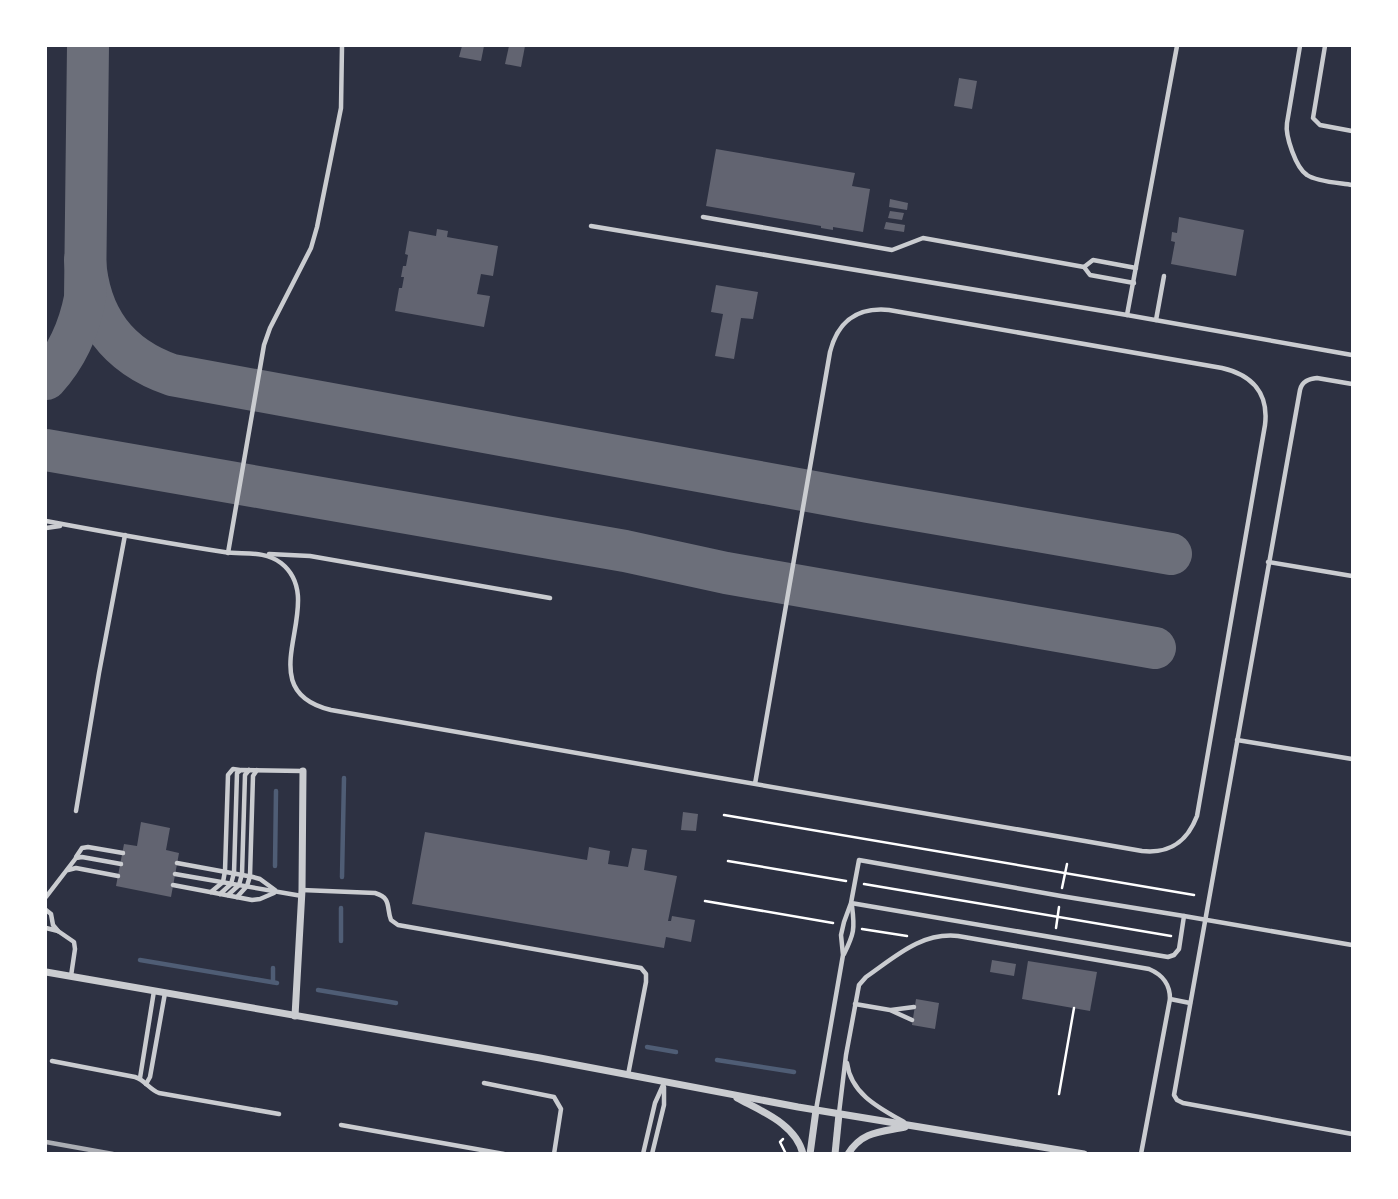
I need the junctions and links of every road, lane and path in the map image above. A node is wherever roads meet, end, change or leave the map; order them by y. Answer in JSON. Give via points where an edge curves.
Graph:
{"nodes":[{"id":1,"x":342,"y":46,"type":"edge"},
{"id":2,"x":1177,"y":46,"type":"edge"},
{"id":3,"x":1300,"y":46,"type":"edge"},
{"id":4,"x":1325,"y":46,"type":"edge"},
{"id":5,"x":1353,"y":131,"type":"edge"},
{"id":6,"x":1353,"y":185,"type":"edge"},
{"id":7,"x":703,"y":217,"type":"dead end"},
{"id":8,"x":591,"y":226,"type":"dead end"},
{"id":9,"x":1084,"y":267,"type":"junction"},
{"id":10,"x":1136,"y":268,"type":"junction"},
{"id":11,"x":1164,"y":276,"type":"dead end"},
{"id":12,"x":1133,"y":283,"type":"junction"},
{"id":13,"x":1127,"y":315,"type":"junction"},
{"id":14,"x":1156,"y":320,"type":"junction"},
{"id":15,"x":1353,"y":355,"type":"edge"},
{"id":16,"x":1353,"y":384,"type":"edge"},
{"id":17,"x":46,"y":521,"type":"edge"},
{"id":18,"x":72,"y":526,"type":"junction"},
{"id":19,"x":46,"y":528,"type":"edge"},
{"id":20,"x":125,"y":535,"type":"junction"},
{"id":21,"x":228,"y":553,"type":"junction"},
{"id":22,"x":265,"y":554,"type":"junction"},
{"id":23,"x":1268,"y":562,"type":"junction"},
{"id":24,"x":1353,"y":576,"type":"edge"},
{"id":25,"x":550,"y":598,"type":"dead end"},
{"id":26,"x":1237,"y":740,"type":"junction"},
{"id":27,"x":1353,"y":760,"type":"edge"},
{"id":28,"x":241,"y":770,"type":"junction"},
{"id":29,"x":250,"y":770,"type":"junction"},
{"id":30,"x":258,"y":770,"type":"junction"},
{"id":31,"x":303,"y":771,"type":"joint"},
{"id":32,"x":755,"y":784,"type":"junction"},
{"id":33,"x":76,"y":811,"type":"dead end"},
{"id":34,"x":724,"y":815,"type":"dead end"},
{"id":35,"x":122,"y":853,"type":"dead end"},
{"id":36,"x":74,"y":860,"type":"junction"},
{"id":37,"x":728,"y":861,"type":"dead end"},
{"id":38,"x":177,"y":863,"type":"dead end"},
{"id":39,"x":121,"y":864,"type":"dead end"},
{"id":40,"x":1067,"y":864,"type":"dead end"},
{"id":41,"x":66,"y":871,"type":"junction"},
{"id":42,"x":225,"y":871,"type":"junction"},
{"id":43,"x":234,"y":873,"type":"junction"},
{"id":44,"x":175,"y":874,"type":"dead end"},
{"id":45,"x":242,"y":874,"type":"junction"},
{"id":46,"x":1065,"y":874,"type":"junction"},
{"id":47,"x":118,"y":876,"type":"dead end"},
{"id":48,"x":250,"y":876,"type":"junction"},
{"id":49,"x":847,"y":881,"type":"dead end"},
{"id":50,"x":223,"y":882,"type":"junction"},
{"id":51,"x":231,"y":884,"type":"junction"},
{"id":52,"x":864,"y":884,"type":"dead end"},
{"id":53,"x":239,"y":885,"type":"junction"},
{"id":54,"x":173,"y":886,"type":"dead end"},
{"id":55,"x":247,"y":887,"type":"junction"},
{"id":56,"x":1062,"y":888,"type":"dead end"},
{"id":57,"x":211,"y":892,"type":"junction"},
{"id":58,"x":279,"y":892,"type":"junction"},
{"id":59,"x":302,"y":893,"type":"junction"},
{"id":60,"x":220,"y":894,"type":"junction"},
{"id":61,"x":228,"y":895,"type":"junction"},
{"id":62,"x":1194,"y":895,"type":"dead end"},
{"id":63,"x":46,"y":897,"type":"edge"},
{"id":64,"x":236,"y":897,"type":"junction"},
{"id":65,"x":1060,"y":900,"type":"dead end"},
{"id":66,"x":705,"y":901,"type":"dead end"},
{"id":67,"x":851,"y":904,"type":"junction"},
{"id":68,"x":46,"y":910,"type":"edge"},
{"id":69,"x":1184,"y":915,"type":"junction"},
{"id":70,"x":1058,"y":917,"type":"junction"},
{"id":71,"x":1205,"y":919,"type":"junction"},
{"id":72,"x":839,"y":924,"type":"dead end"},
{"id":73,"x":46,"y":928,"type":"edge"},
{"id":74,"x":859,"y":928,"type":"dead end"},
{"id":75,"x":1055,"y":931,"type":"dead end"},
{"id":76,"x":58,"y":932,"type":"junction"},
{"id":77,"x":907,"y":936,"type":"dead end"},
{"id":78,"x":1174,"y":937,"type":"dead end"},
{"id":79,"x":1353,"y":945,"type":"edge"},
{"id":80,"x":843,"y":955,"type":"junction"},
{"id":81,"x":46,"y":972,"type":"edge"},
{"id":82,"x":71,"y":976,"type":"junction"},
{"id":83,"x":154,"y":990,"type":"junction"},
{"id":84,"x":165,"y":992,"type":"junction"},
{"id":85,"x":1170,"y":999,"type":"junction"},
{"id":86,"x":1190,"y":1003,"type":"junction"},
{"id":87,"x":855,"y":1004,"type":"junction"},
{"id":88,"x":914,"y":1007,"type":"dead end"},
{"id":89,"x":1074,"y":1008,"type":"dead end"},
{"id":90,"x":890,"y":1010,"type":"junction"},
{"id":91,"x":295,"y":1016,"type":"junction"},
{"id":92,"x":912,"y":1020,"type":"dead end"},
{"id":93,"x":846,"y":1055,"type":"junction"},
{"id":94,"x":52,"y":1061,"type":"dead end"},
{"id":95,"x":628,"y":1076,"type":"junction"},
{"id":96,"x":140,"y":1078,"type":"junction"},
{"id":97,"x":484,"y":1083,"type":"dead end"},
{"id":98,"x":664,"y":1083,"type":"junction"},
{"id":99,"x":146,"y":1084,"type":"junction"},
{"id":100,"x":1059,"y":1094,"type":"dead end"},
{"id":101,"x":730,"y":1095,"type":"junction"},
{"id":102,"x":816,"y":1110,"type":"junction"},
{"id":103,"x":279,"y":1114,"type":"dead end"},
{"id":104,"x":839,"y":1114,"type":"junction"},
{"id":105,"x":341,"y":1125,"type":"dead end"},
{"id":106,"x":911,"y":1126,"type":"junction"},
{"id":107,"x":1353,"y":1134,"type":"edge"},
{"id":108,"x":785,"y":1137,"type":"dead end"},
{"id":109,"x":504,"y":1153,"type":"edge"},
{"id":110,"x":554,"y":1153,"type":"edge"},
{"id":111,"x":643,"y":1153,"type":"edge"},
{"id":112,"x":652,"y":1153,"type":"edge"},
{"id":113,"x":786,"y":1153,"type":"edge"},
{"id":114,"x":803,"y":1153,"type":"edge"},
{"id":115,"x":810,"y":1153,"type":"edge"},
{"id":116,"x":835,"y":1153,"type":"edge"},
{"id":117,"x":848,"y":1153,"type":"edge"},
{"id":118,"x":1084,"y":1153,"type":"edge"},
{"id":119,"x":1142,"y":1153,"type":"edge"}],
"edges":[{"from":1,"to":21,"type":"lane","via":[[341,108],[317,227],[264,345]]},
{"from":2,"to":10,"type":"lane"},
{"from":3,"to":6,"type":"lane","via":[[1287,123],[1289,144],[1308,176]]},
{"from":4,"to":5,"type":"lane","via":[[1313,118],[1320,125]]},
{"from":7,"to":9,"type":"lane","via":[[892,250],[923,239]]},
{"from":8,"to":13,"type":"lane"},
{"from":9,"to":10,"type":"lane","via":[[1093,260]]},
{"from":9,"to":12,"type":"lane","via":[[1090,275]]},
{"from":10,"to":12,"type":"lane"},
{"from":11,"to":14,"type":"lane"},
{"from":12,"to":13,"type":"lane"},
{"from":13,"to":14,"type":"lane"},
{"from":14,"to":15,"type":"lane"},
{"from":16,"to":23,"type":"lane","via":[[1317,378],[1301,386]]},
{"from":17,"to":18,"type":"lane"},
{"from":18,"to":19,"type":"lane"},
{"from":18,"to":20,"type":"lane"},
{"from":20,"to":21,"type":"lane"},
{"from":20,"to":33,"type":"lane"},
{"from":21,"to":22,"type":"lane"},
{"from":22,"to":25,"type":"lane","via":[[310,556]]},
{"from":22,"to":32,"type":"lane","via":[[287,568],[296,584],[299,600],[290,672],[300,694],[313,704]]},
{"from":23,"to":24,"type":"lane"},
{"from":23,"to":26,"type":"lane"},
{"from":26,"to":27,"type":"lane"},
{"from":26,"to":71,"type":"lane"},
{"from":28,"to":29,"type":"lane"},
{"from":28,"to":42,"type":"lane","via":[[233,769],[228,775]]},
{"from":28,"to":43,"type":"lane","via":[[237,775]]},
{"from":29,"to":30,"type":"lane"},
{"from":29,"to":45,"type":"lane","via":[[245,775]]},
{"from":30,"to":31,"type":"lane"},
{"from":30,"to":48,"type":"lane","via":[[253,776]]},
{"from":31,"to":59,"type":"street"},
{"from":32,"to":32,"type":"lane","via":[[1142,851],[1161,851],[1178,844],[1197,816],[1265,425],[1266,408],[1255,385],[1222,368],[889,310],[871,309],[848,319],[831,352]]},
{"from":34,"to":46,"type":"path"},
{"from":35,"to":36,"type":"lane","via":[[85,847]]},
{"from":36,"to":39,"type":"lane","via":[[82,857]]},
{"from":36,"to":41,"type":"lane"},
{"from":37,"to":49,"type":"path"},
{"from":38,"to":42,"type":"lane"},
{"from":40,"to":46,"type":"path"},
{"from":41,"to":47,"type":"lane","via":[[76,868]]},
{"from":41,"to":63,"type":"lane"},
{"from":42,"to":43,"type":"lane"},
{"from":42,"to":50,"type":"lane"},
{"from":43,"to":45,"type":"lane"},
{"from":43,"to":51,"type":"lane"},
{"from":44,"to":50,"type":"lane"},
{"from":45,"to":48,"type":"lane"},
{"from":45,"to":53,"type":"lane"},
{"from":46,"to":56,"type":"path"},
{"from":46,"to":62,"type":"path"},
{"from":48,"to":55,"type":"lane"},
{"from":48,"to":58,"type":"lane"},
{"from":50,"to":51,"type":"lane"},
{"from":50,"to":57,"type":"lane"},
{"from":51,"to":53,"type":"lane"},
{"from":51,"to":60,"type":"lane"},
{"from":52,"to":70,"type":"path"},
{"from":53,"to":55,"type":"lane"},
{"from":53,"to":61,"type":"lane"},
{"from":54,"to":57,"type":"lane"},
{"from":55,"to":58,"type":"lane"},
{"from":55,"to":64,"type":"lane"},
{"from":57,"to":60,"type":"lane"},
{"from":58,"to":59,"type":"lane"},
{"from":58,"to":64,"type":"lane","via":[[256,900]]},
{"from":59,"to":91,"type":"street"},
{"from":59,"to":95,"type":"lane","via":[[381,895],[391,920],[398,925],[641,968],[646,982]]},
{"from":60,"to":61,"type":"lane"},
{"from":61,"to":64,"type":"lane"},
{"from":65,"to":70,"type":"path"},
{"from":66,"to":72,"type":"path"},
{"from":67,"to":69,"type":"lane","via":[[1168,957],[1179,949]]},
{"from":67,"to":69,"type":"lane","via":[[859,860]]},
{"from":67,"to":80,"type":"lane","via":[[841,935]]},
{"from":67,"to":80,"type":"lane","via":[[852,937]]},
{"from":68,"to":76,"type":"lane"},
{"from":69,"to":71,"type":"lane"},
{"from":70,"to":75,"type":"path"},
{"from":70,"to":78,"type":"path"},
{"from":71,"to":79,"type":"lane"},
{"from":71,"to":86,"type":"lane"},
{"from":73,"to":76,"type":"lane"},
{"from":74,"to":77,"type":"path"},
{"from":76,"to":82,"type":"lane","via":[[75,945]]},
{"from":80,"to":102,"type":"lane"},
{"from":81,"to":82,"type":"street"},
{"from":82,"to":83,"type":"street"},
{"from":83,"to":84,"type":"street"},
{"from":83,"to":96,"type":"lane"},
{"from":84,"to":91,"type":"street"},
{"from":84,"to":99,"type":"lane"},
{"from":85,"to":86,"type":"lane"},
{"from":85,"to":87,"type":"lane","via":[[1164,978],[1149,969],[946,935],[920,941],[866,977]]},
{"from":85,"to":119,"type":"lane"},
{"from":86,"to":107,"type":"lane","via":[[1174,1091],[1177,1100]]},
{"from":87,"to":90,"type":"lane"},
{"from":87,"to":93,"type":"lane"},
{"from":88,"to":90,"type":"lane"},
{"from":89,"to":100,"type":"path"},
{"from":90,"to":92,"type":"lane"},
{"from":91,"to":95,"type":"street"},
{"from":93,"to":104,"type":"lane"},
{"from":93,"to":106,"type":"lane","via":[[850,1076],[867,1099]]},
{"from":94,"to":96,"type":"lane"},
{"from":95,"to":98,"type":"street"},
{"from":96,"to":99,"type":"lane"},
{"from":97,"to":110,"type":"lane","via":[[554,1097],[561,1109]]},
{"from":98,"to":101,"type":"street"},
{"from":98,"to":111,"type":"lane"},
{"from":98,"to":112,"type":"lane","via":[[664,1105]]},
{"from":99,"to":103,"type":"lane","via":[[159,1093]]},
{"from":101,"to":102,"type":"street"},
{"from":101,"to":114,"type":"street","via":[[777,1119]]},
{"from":102,"to":104,"type":"street"},
{"from":102,"to":115,"type":"street"},
{"from":104,"to":106,"type":"street"},
{"from":104,"to":116,"type":"street"},
{"from":105,"to":109,"type":"lane"},
{"from":106,"to":117,"type":"street","via":[[870,1133]]},
{"from":106,"to":118,"type":"street"},
{"from":108,"to":113,"type":"path","via":[[780,1142]]}]}
